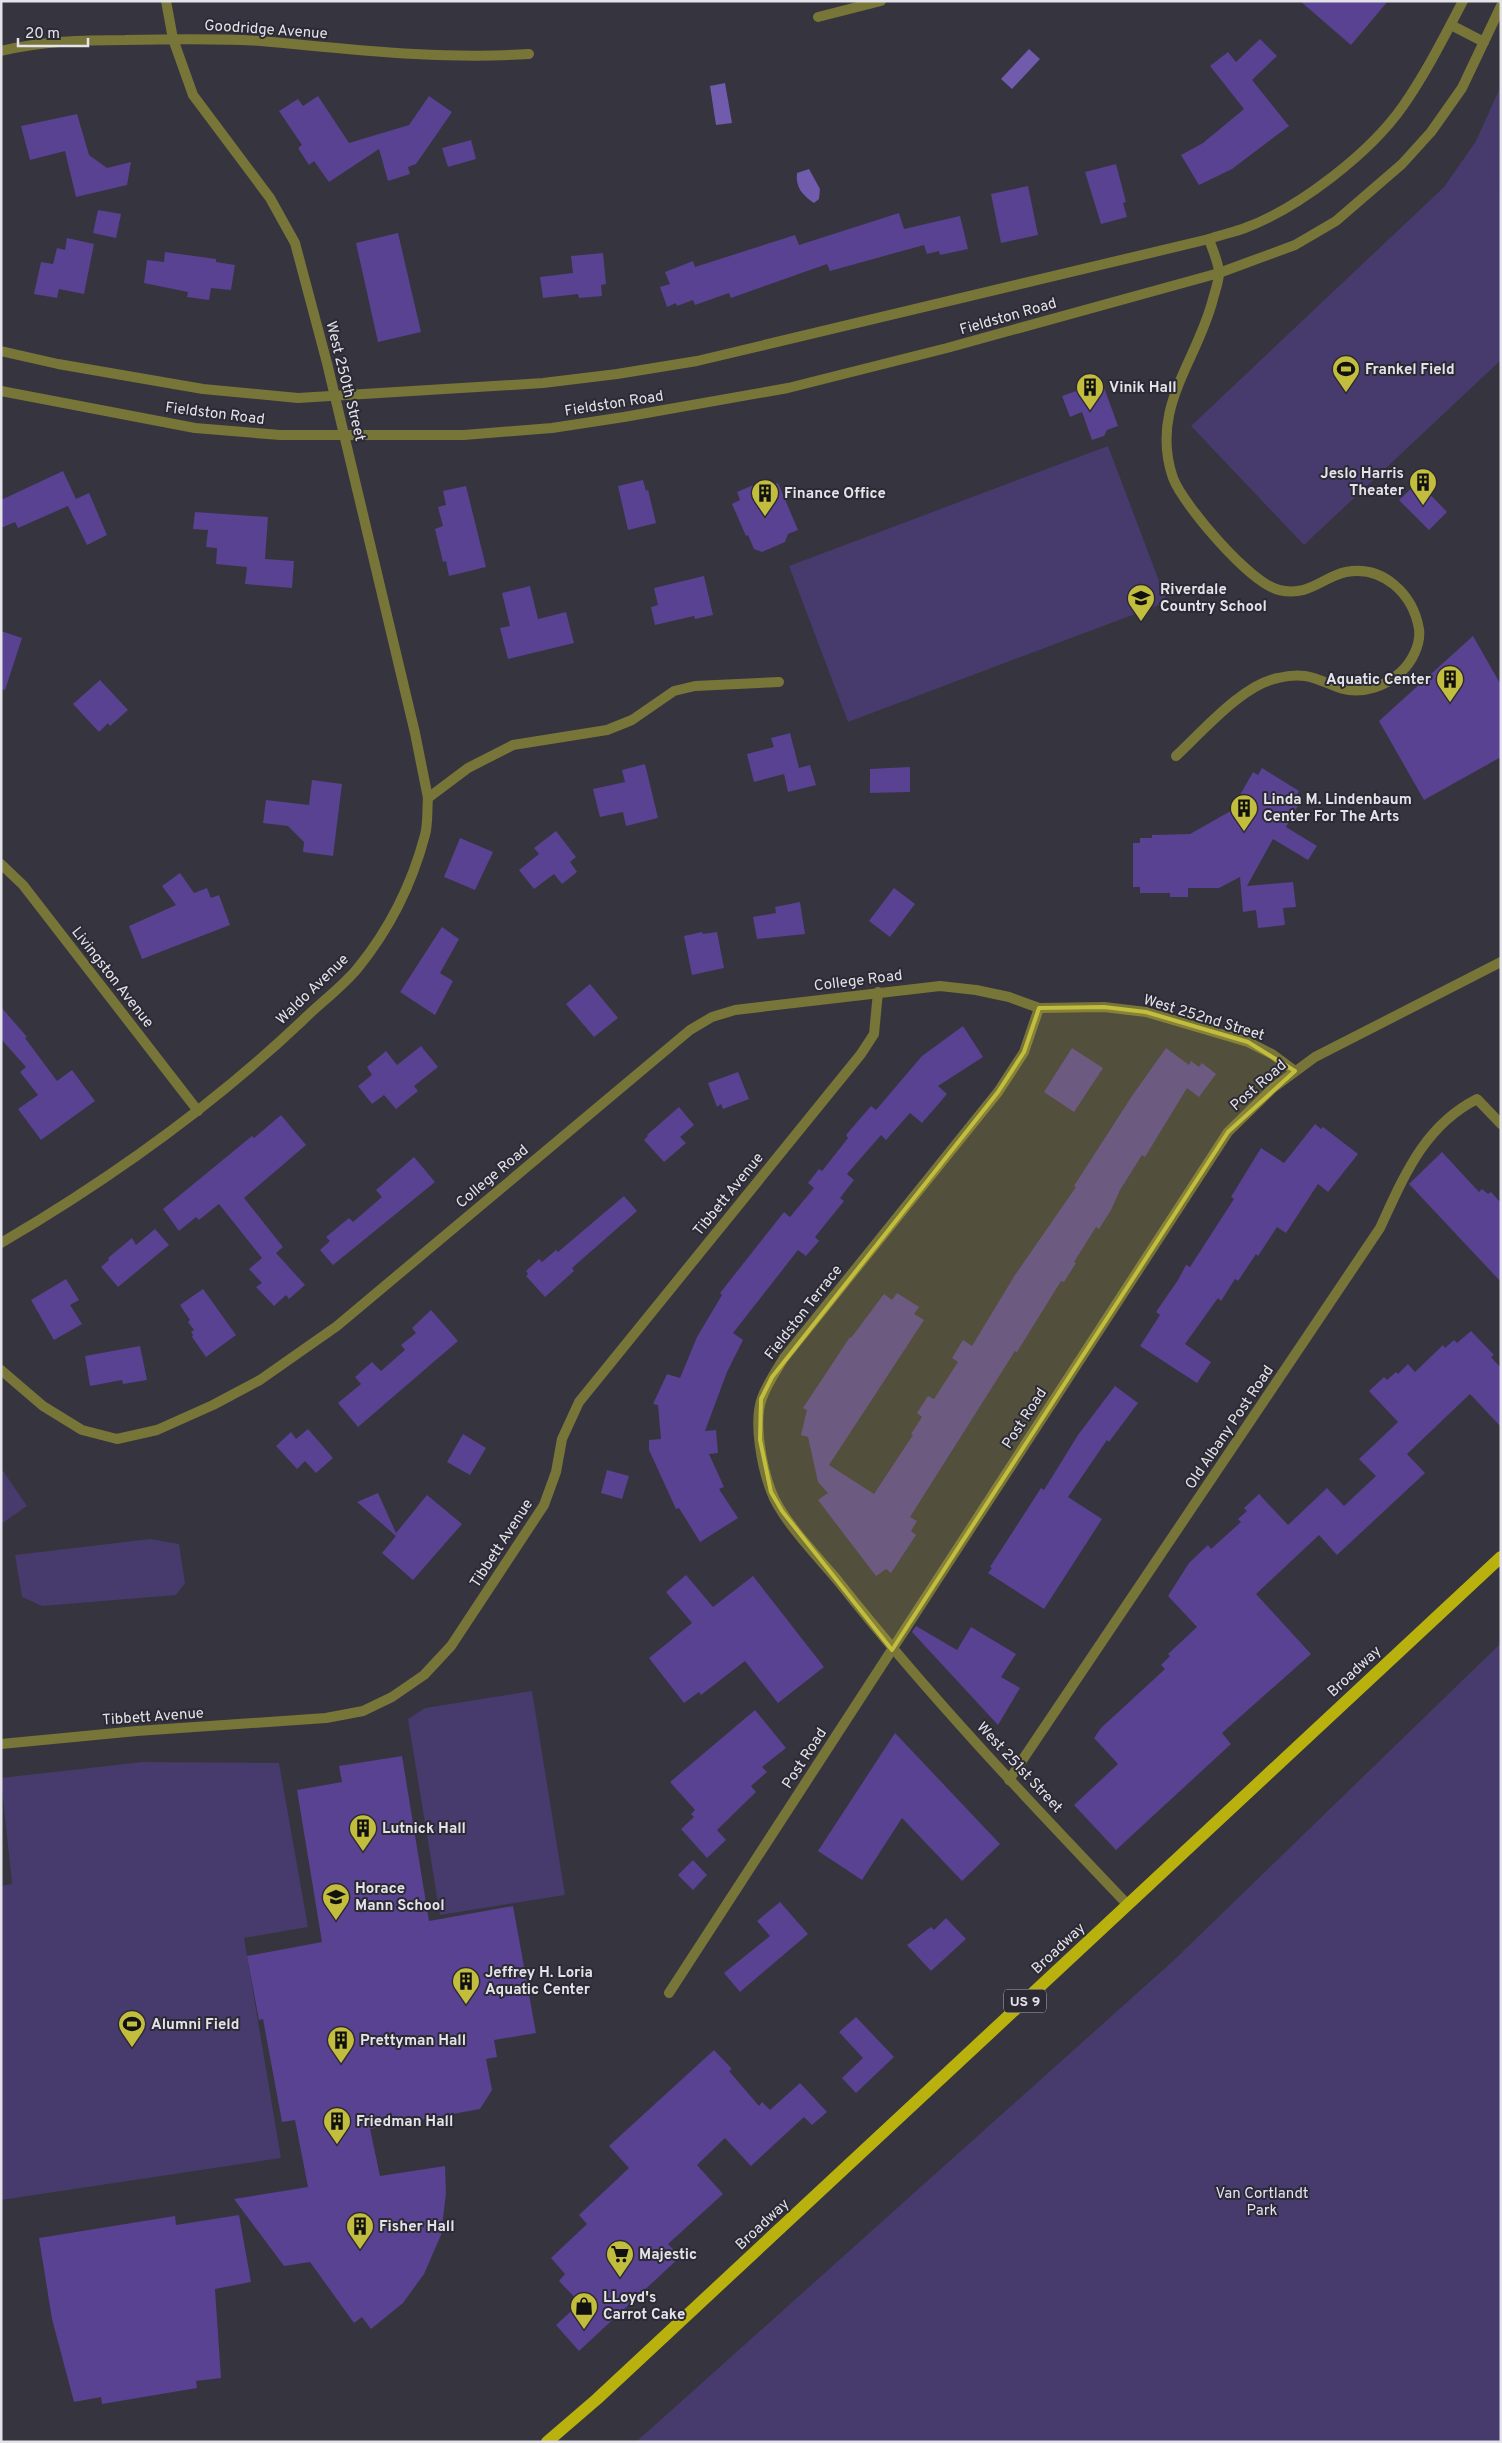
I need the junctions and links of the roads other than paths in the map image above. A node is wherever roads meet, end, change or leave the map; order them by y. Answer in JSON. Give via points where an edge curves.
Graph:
{"nodes":[{"id":1,"x":166,"y":1,"type":"edge"},
{"id":2,"x":881,"y":1,"type":"edge"},
{"id":3,"x":1463,"y":1,"type":"edge"},
{"id":4,"x":1501,"y":6,"type":"edge"},
{"id":5,"x":818,"y":17,"type":"dead end"},
{"id":6,"x":1450,"y":25,"type":"junction"},
{"id":7,"x":173,"y":39,"type":"junction"},
{"id":8,"x":1484,"y":42,"type":"junction"},
{"id":9,"x":1,"y":50,"type":"edge"},
{"id":10,"x":529,"y":54,"type":"dead end"},
{"id":11,"x":1209,"y":239,"type":"junction"},
{"id":12,"x":1219,"y":273,"type":"junction"},
{"id":13,"x":2,"y":355,"type":"edge"},
{"id":14,"x":1,"y":391,"type":"edge"},
{"id":15,"x":334,"y":397,"type":"junction"},
{"id":16,"x":344,"y":434,"type":"junction"},
{"id":17,"x":779,"y":682,"type":"dead end"},
{"id":18,"x":1176,"y":756,"type":"dead end"},
{"id":19,"x":428,"y":798,"type":"junction"},
{"id":20,"x":1,"y":864,"type":"edge"},
{"id":21,"x":1501,"y":962,"type":"edge"},
{"id":22,"x":878,"y":992,"type":"junction"},
{"id":23,"x":1039,"y":1008,"type":"junction"},
{"id":24,"x":1295,"y":1071,"type":"junction"},
{"id":25,"x":198,"y":1111,"type":"junction"},
{"id":26,"x":1501,"y":1124,"type":"edge"},
{"id":27,"x":1,"y":1243,"type":"edge"},
{"id":28,"x":1,"y":1370,"type":"edge"},
{"id":29,"x":1501,"y":1556,"type":"edge"},
{"id":30,"x":892,"y":1650,"type":"junction"},
{"id":31,"x":1,"y":1744,"type":"edge"},
{"id":32,"x":1010,"y":1780,"type":"junction"},
{"id":33,"x":1127,"y":1904,"type":"junction"},
{"id":34,"x":669,"y":1993,"type":"dead end"},
{"id":35,"x":547,"y":2442,"type":"edge"}],
"edges":[{"from":1,"to":7,"type":"street","name":"West 250th Street"},
{"from":2,"to":5,"type":"street"},
{"from":3,"to":6,"type":"street","name":"Fieldston Road"},
{"from":4,"to":8,"type":"street","name":"Fieldston Road"},
{"from":6,"to":8,"type":"street"},
{"from":6,"to":11,"type":"street","name":"Fieldston Road","via":[[1402,108],[1376,138],[1318,187],[1283,210],[1246,228]]},
{"from":7,"to":9,"type":"street","name":"Goodridge Avenue","via":[[51,42]]},
{"from":7,"to":10,"type":"street","name":"Goodridge Avenue","via":[[259,41],[364,52],[471,57]]},
{"from":7,"to":15,"type":"street","name":"West 250th Street","via":[[193,95],[270,198],[295,243]]},
{"from":8,"to":12,"type":"street","name":"Fieldston Road","via":[[1462,88],[1431,132],[1366,196],[1336,221],[1295,245]]},
{"from":11,"to":12,"type":"street"},
{"from":11,"to":15,"type":"street","name":"Fieldston Road","via":[[697,361],[543,383]]},
{"from":12,"to":16,"type":"street","name":"Fieldston Road","via":[[947,348],[770,391],[552,428],[464,435]]},
{"from":12,"to":18,"type":"street","via":[[1209,314],[1174,393],[1167,419],[1167,448],[1173,477],[1182,496],[1196,516],[1258,580],[1279,590],[1304,591],[1345,572],[1367,572],[1390,580],[1406,596],[1416,614],[1420,632],[1409,664],[1387,682],[1358,691],[1303,675],[1258,684]]},
{"from":13,"to":15,"type":"street","name":"Fieldston Road","via":[[203,389],[298,398]]},
{"from":14,"to":16,"type":"street","name":"Fieldston Road","via":[[195,428],[280,435]]},
{"from":15,"to":16,"type":"street","name":"West 250th Street"},
{"from":16,"to":19,"type":"street","name":"West 250th Street"},
{"from":17,"to":19,"type":"street","via":[[695,686],[674,691],[632,720],[607,730],[513,745],[468,768]]},
{"from":19,"to":25,"type":"street","name":"Waldo Avenue","via":[[425,834],[404,897],[356,970],[268,1052]]},
{"from":20,"to":25,"type":"street","name":"Livingston Avenue","via":[[23,885]]},
{"from":21,"to":24,"type":"street","name":"Post Road","via":[[1338,1044]]},
{"from":22,"to":23,"type":"street","name":"College Road","via":[[940,986],[1009,997]]},
{"from":22,"to":28,"type":"street","name":"College Road","via":[[735,1010],[712,1017],[690,1030],[337,1326],[260,1380],[157,1430],[117,1439],[82,1430],[43,1406]]},
{"from":22,"to":31,"type":"street","name":"Tibbett Avenue","via":[[874,1034],[861,1054],[579,1402],[562,1438],[556,1472],[544,1505],[451,1646],[424,1675],[392,1697],[363,1711],[326,1718]]},
{"from":23,"to":24,"type":"street","name":"West 252nd Street","via":[[1104,1007],[1146,1012],[1248,1042]]},
{"from":23,"to":30,"type":"street","name":"Fieldston Terrace","via":[[1024,1052],[998,1092],[784,1358],[761,1399],[760,1440],[771,1492],[782,1512]]},
{"from":24,"to":30,"type":"street","name":"Post Road","via":[[1228,1132]]},
{"from":25,"to":27,"type":"street","name":"Waldo Avenue","via":[[128,1164]]},
{"from":26,"to":32,"type":"street","name":"Old Albany Post Road","via":[[1477,1099],[1460,1108],[1422,1145],[1408,1166],[1380,1228]]},
{"from":29,"to":33,"type":"main road","name":"Broadway","number":"US 9"},
{"from":30,"to":32,"type":"street","name":"West 251st Street"},
{"from":30,"to":34,"type":"street","name":"Post Road"},
{"from":32,"to":33,"type":"street","name":"West 251st Street"},
{"from":33,"to":35,"type":"main road","name":"Broadway","number":"US 9"}]}
